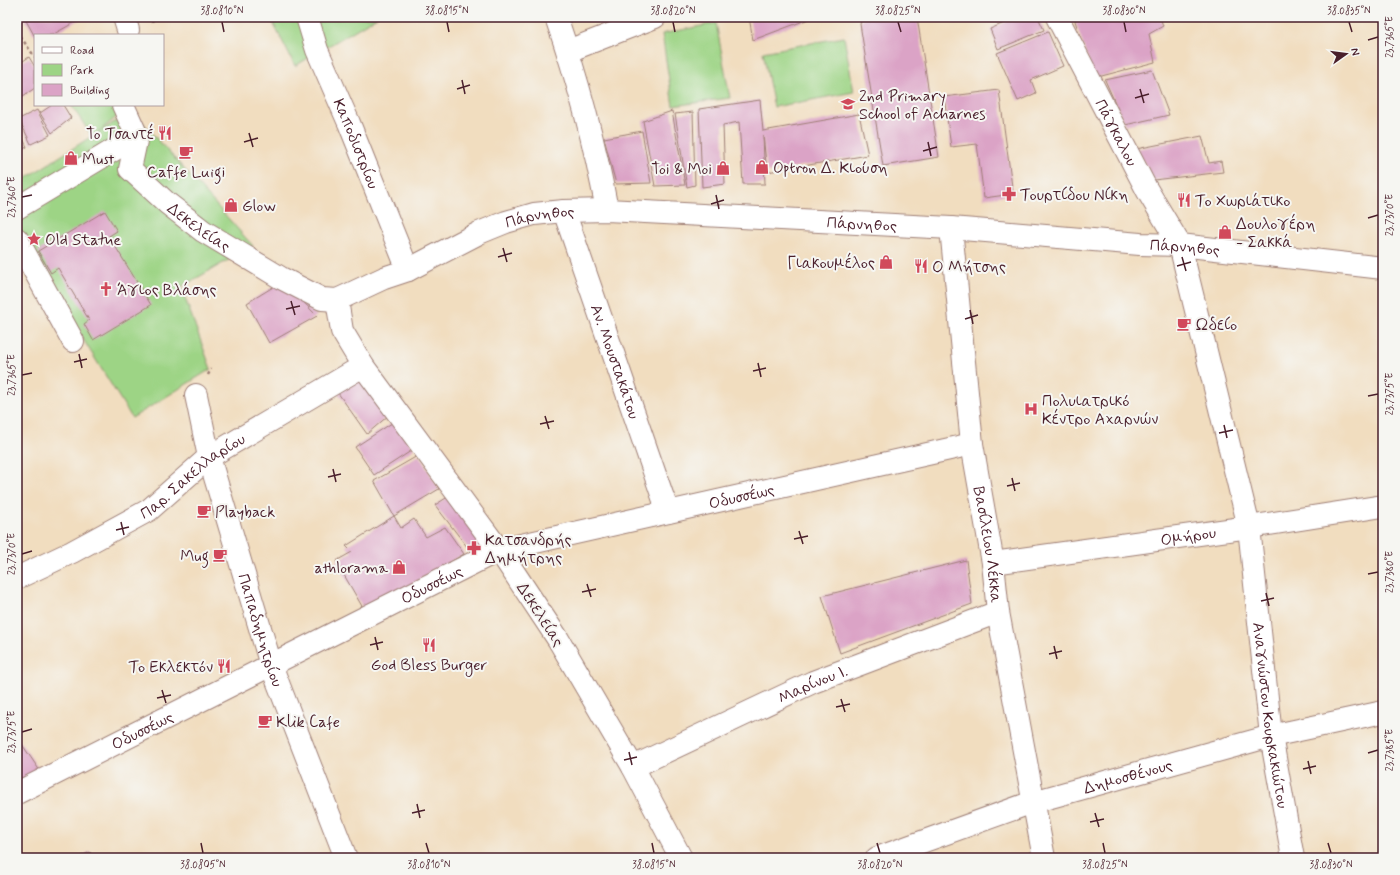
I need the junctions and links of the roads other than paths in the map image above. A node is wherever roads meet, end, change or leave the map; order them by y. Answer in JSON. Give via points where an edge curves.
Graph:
{"nodes":[{"id":1,"x":307,"y":17,"type":"edge"},
{"id":2,"x":556,"y":17,"type":"edge"},
{"id":3,"x":654,"y":17,"type":"edge"},
{"id":4,"x":1058,"y":17,"type":"edge"},
{"id":5,"x":568,"y":51,"type":"junction"},
{"id":6,"x":123,"y":106,"type":"edge"},
{"id":7,"x":137,"y":136,"type":"junction"},
{"id":8,"x":17,"y":208,"type":"edge"},
{"id":9,"x":607,"y":210,"type":"junction"},
{"id":10,"x":564,"y":211,"type":"junction"},
{"id":11,"x":951,"y":228,"type":"junction"},
{"id":12,"x":17,"y":239,"type":"edge"},
{"id":13,"x":1180,"y":245,"type":"junction"},
{"id":14,"x":1383,"y":268,"type":"edge"},
{"id":15,"x":408,"y":270,"type":"junction"},
{"id":16,"x":337,"y":300,"type":"junction"},
{"id":17,"x":72,"y":341,"type":"dead end"},
{"id":18,"x":363,"y":366,"type":"junction"},
{"id":19,"x":196,"y":395,"type":"dead end"},
{"id":20,"x":972,"y":444,"type":"junction"},
{"id":21,"x":210,"y":457,"type":"junction"},
{"id":22,"x":1383,"y":506,"type":"edge"},
{"id":23,"x":668,"y":512,"type":"junction"},
{"id":24,"x":1249,"y":527,"type":"junction"},
{"id":25,"x":499,"y":550,"type":"junction"},
{"id":26,"x":993,"y":562,"type":"junction"},
{"id":27,"x":17,"y":578,"type":"edge"},
{"id":28,"x":998,"y":612,"type":"junction"},
{"id":29,"x":271,"y":665,"type":"junction"},
{"id":30,"x":1383,"y":712,"type":"edge"},
{"id":31,"x":1271,"y":736,"type":"junction"},
{"id":32,"x":633,"y":767,"type":"junction"},
{"id":33,"x":17,"y":793,"type":"edge"},
{"id":34,"x":1033,"y":802,"type":"junction"},
{"id":35,"x":346,"y":858,"type":"edge"},
{"id":36,"x":681,"y":858,"type":"edge"},
{"id":37,"x":877,"y":858,"type":"edge"},
{"id":38,"x":1044,"y":858,"type":"edge"},
{"id":39,"x":1293,"y":858,"type":"edge"}],
"edges":[{"from":1,"to":15,"type":"street","name":"Καποδιστρίου","via":[[317,50]]},
{"from":2,"to":5,"type":"street"},
{"from":3,"to":5,"type":"street"},
{"from":4,"to":13,"type":"street","name":"Πάγκαλου","via":[[1147,190]]},
{"from":5,"to":9,"type":"street","via":[[598,164]]},
{"from":6,"to":7,"type":"street"},
{"from":7,"to":8,"type":"street"},
{"from":7,"to":16,"type":"street","name":"Δεκελείας","via":[[130,169],[167,202],[203,231],[280,278],[322,299]]},
{"from":9,"to":10,"type":"street","name":"Πάρνηθος"},
{"from":9,"to":11,"type":"street","name":"Πάρνηθος"},
{"from":10,"to":15,"type":"street","name":"Πάρνηθος","via":[[534,214],[506,222]]},
{"from":10,"to":23,"type":"street","name":"Αν. Μουστακάτου"},
{"from":11,"to":13,"type":"street","name":"Πάρνηθος"},
{"from":11,"to":20,"type":"street","name":"Βασίλειου Λέκκα"},
{"from":12,"to":17,"type":"street"},
{"from":13,"to":14,"type":"street","name":"Πάρνηθος"},
{"from":13,"to":24,"type":"street","name":"Αναγνώστου Κουρκακιώτου"},
{"from":15,"to":16,"type":"street","name":"Πάρνηθος"},
{"from":16,"to":18,"type":"street","name":"Δεκελείας","via":[[342,331]]},
{"from":18,"to":21,"type":"street","name":"Παρ. Σακελλαρίου"},
{"from":18,"to":25,"type":"street","name":"Δεκελείας"},
{"from":19,"to":21,"type":"street","name":"Παπαδημητρίου"},
{"from":20,"to":23,"type":"street","name":"Οδυσσέως"},
{"from":20,"to":26,"type":"street","name":"Βασίλειου Λέκκα"},
{"from":21,"to":27,"type":"street","name":"Παρ. Σακελλαρίου","via":[[149,510],[72,552]]},
{"from":21,"to":29,"type":"street","name":"Παπαδημητρίου"},
{"from":22,"to":24,"type":"street","name":"Ομήρου"},
{"from":23,"to":25,"type":"street","name":"Οδυσσέως"},
{"from":24,"to":26,"type":"street","name":"Ομήρου"},
{"from":24,"to":31,"type":"street","name":"Αναγνώστου Κουρκακιώτου"},
{"from":25,"to":29,"type":"street","name":"Οδυσσέως"},
{"from":25,"to":32,"type":"street","name":"Δεκελείας","via":[[558,639]]},
{"from":26,"to":28,"type":"street","name":"Βασίλειου Λέκκα"},
{"from":28,"to":32,"type":"street","name":"Μαρίνου Ι.","via":[[813,682]]},
{"from":28,"to":34,"type":"street","name":"Βασίλειου Λέκκα"},
{"from":29,"to":33,"type":"street","name":"Οδυσσέως"},
{"from":29,"to":35,"type":"street","name":"Παπαδημητρίου"},
{"from":30,"to":31,"type":"street","name":"Δημοσθένους"},
{"from":31,"to":34,"type":"street","name":"Δημοσθένους"},
{"from":31,"to":39,"type":"street","name":"Αναγνώστου Κουρκακιώτου"},
{"from":32,"to":36,"type":"street","name":"Δεκελείας"},
{"from":34,"to":37,"type":"street","name":"Δημοσθένους"},
{"from":34,"to":38,"type":"street","name":"Βασίλειου Λέκκα"}]}
